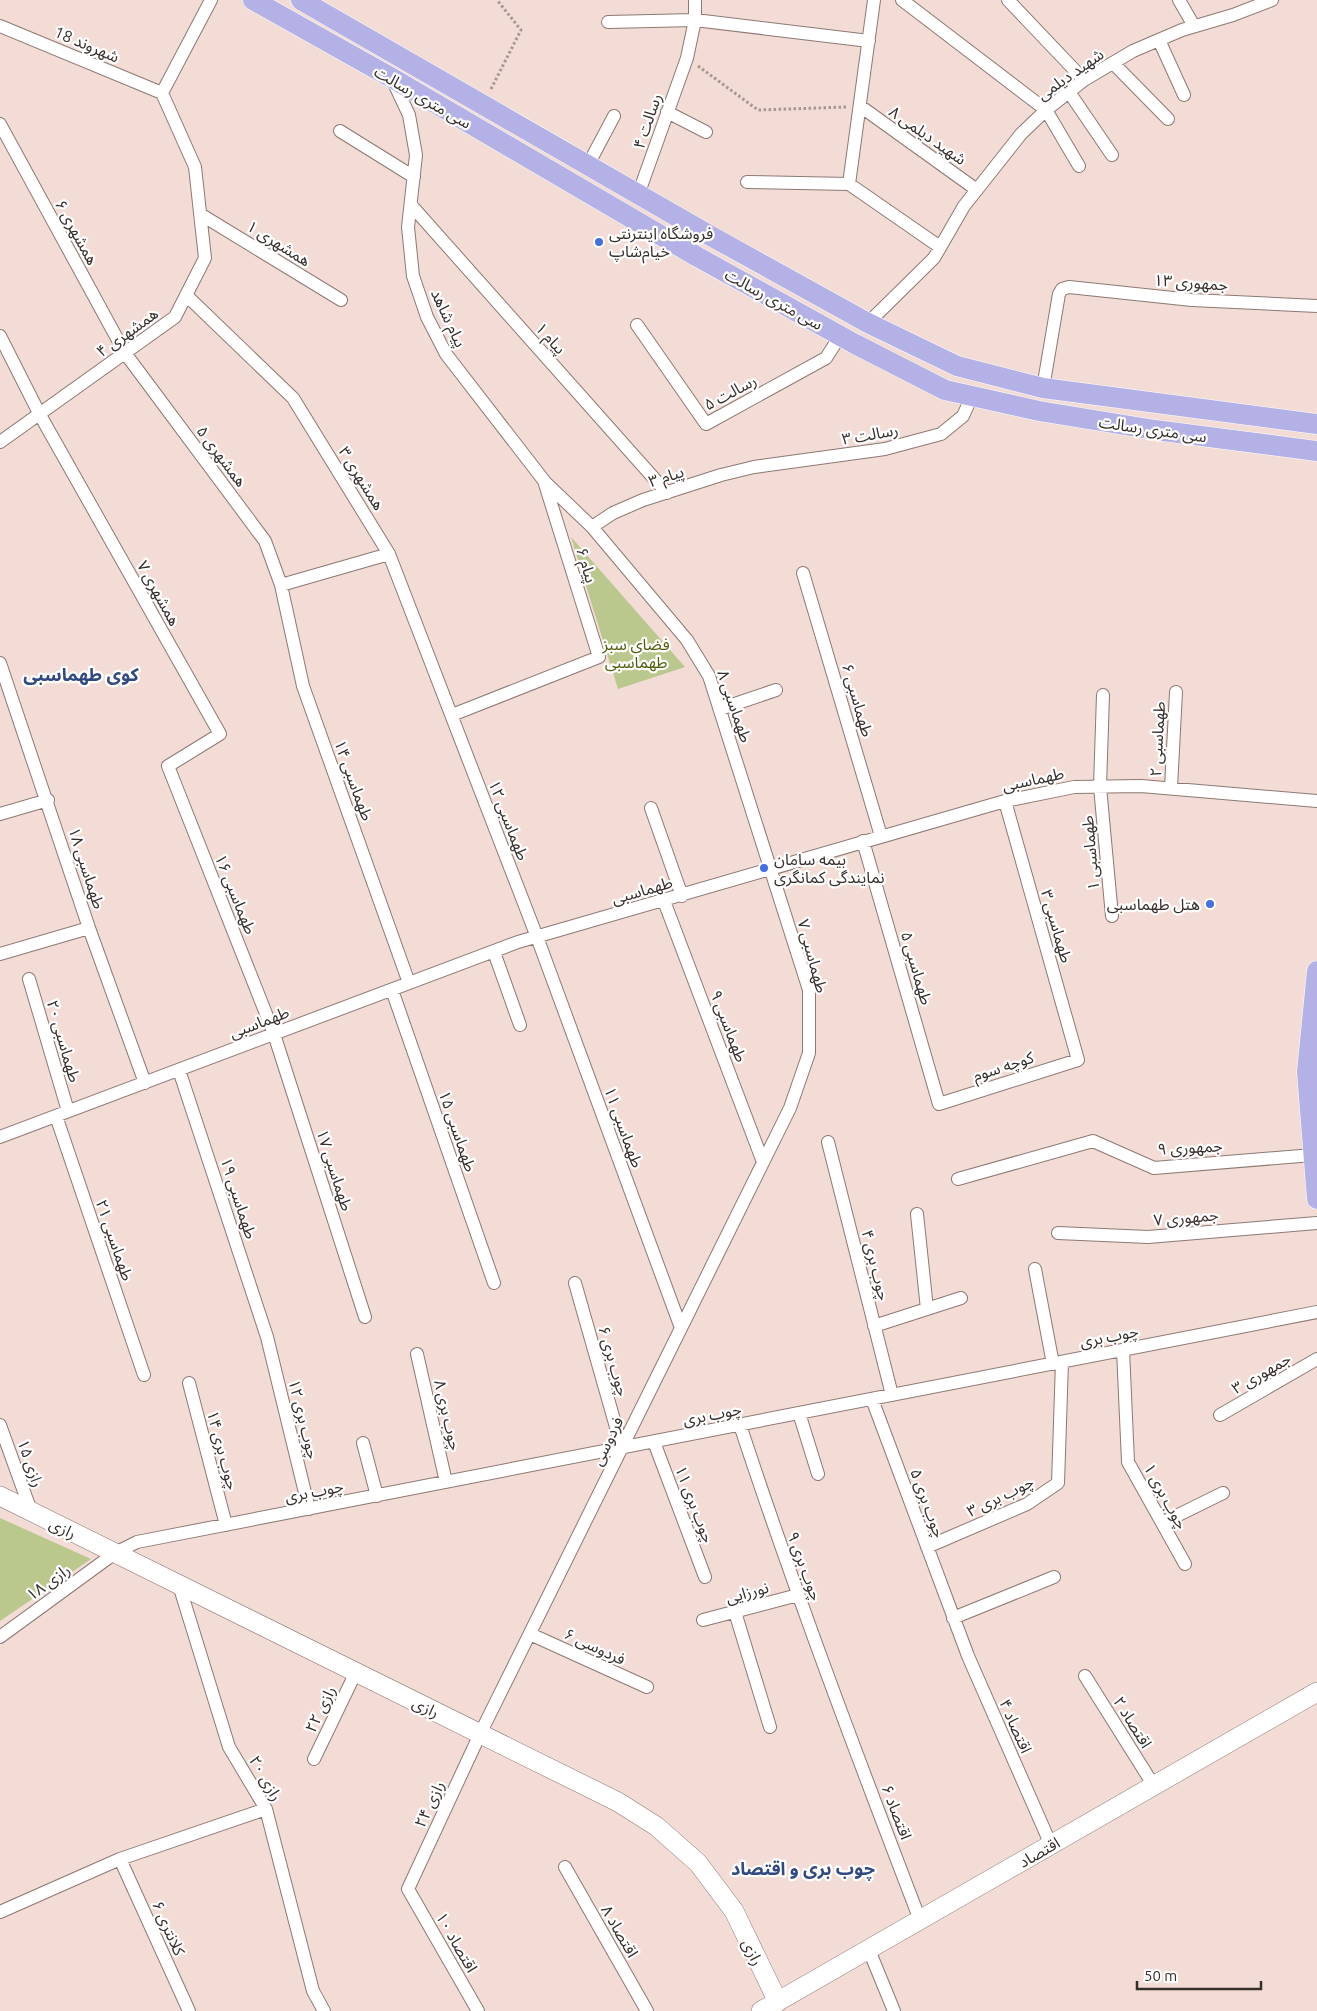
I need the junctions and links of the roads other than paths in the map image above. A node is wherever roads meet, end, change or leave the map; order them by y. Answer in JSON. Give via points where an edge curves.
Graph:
{"nodes":[{"id":1,"x":211,"y":0,"type":"edge"},
{"id":2,"x":253,"y":0,"type":"edge"},
{"id":3,"x":301,"y":0,"type":"edge"},
{"id":4,"x":695,"y":0,"type":"edge"},
{"id":5,"x":874,"y":0,"type":"edge"},
{"id":6,"x":902,"y":0,"type":"edge"},
{"id":7,"x":1008,"y":0,"type":"edge"},
{"id":8,"x":1179,"y":0,"type":"edge"},
{"id":9,"x":1272,"y":0,"type":"edge"},
{"id":10,"x":695,"y":20,"type":"junction"},
{"id":11,"x":608,"y":22,"type":"dead end"},
{"id":12,"x":0,"y":26,"type":"edge"},
{"id":13,"x":1194,"y":26,"type":"junction"},
{"id":14,"x":1159,"y":40,"type":"junction"},
{"id":15,"x":869,"y":41,"type":"junction"},
{"id":16,"x":1113,"y":63,"type":"junction"},
{"id":17,"x":392,"y":78,"type":"junction"},
{"id":18,"x":1084,"y":80,"type":"junction"},
{"id":19,"x":1069,"y":92,"type":"junction"},
{"id":20,"x":162,"y":93,"type":"junction"},
{"id":21,"x":1184,"y":95,"type":"dead end"},
{"id":22,"x":860,"y":106,"type":"junction"},
{"id":23,"x":1046,"y":110,"type":"junction"},
{"id":24,"x":667,"y":112,"type":"junction"},
{"id":25,"x":614,"y":116,"type":"dead end"},
{"id":26,"x":1168,"y":120,"type":"dead end"},
{"id":27,"x":0,"y":125,"type":"edge"},
{"id":28,"x":340,"y":131,"type":"dead end"},
{"id":29,"x":706,"y":132,"type":"dead end"},
{"id":30,"x":1112,"y":155,"type":"dead end"},
{"id":31,"x":588,"y":165,"type":"junction"},
{"id":32,"x":1078,"y":166,"type":"dead end"},
{"id":33,"x":414,"y":178,"type":"junction"},
{"id":34,"x":747,"y":182,"type":"dead end"},
{"id":35,"x":849,"y":184,"type":"junction"},
{"id":36,"x":977,"y":190,"type":"junction"},
{"id":37,"x":638,"y":195,"type":"junction"},
{"id":38,"x":411,"y":205,"type":"junction"},
{"id":39,"x":200,"y":214,"type":"junction"},
{"id":40,"x":709,"y":235,"type":"junction"},
{"id":41,"x":940,"y":247,"type":"junction"},
{"id":42,"x":696,"y":256,"type":"junction"},
{"id":43,"x":186,"y":295,"type":"junction"},
{"id":44,"x":341,"y":300,"type":"dead end"},
{"id":45,"x":1317,"y":306,"type":"edge"},
{"id":46,"x":868,"y":323,"type":"junction"},
{"id":47,"x":637,"y":325,"type":"dead end"},
{"id":48,"x":0,"y":336,"type":"edge"},
{"id":49,"x":840,"y":336,"type":"junction"},
{"id":50,"x":125,"y":353,"type":"junction"},
{"id":51,"x":1043,"y":388,"type":"junction"},
{"id":52,"x":972,"y":396,"type":"junction"},
{"id":53,"x":40,"y":415,"type":"junction"},
{"id":54,"x":1317,"y":424,"type":"edge"},
{"id":55,"x":0,"y":442,"type":"edge"},
{"id":56,"x":1317,"y":451,"type":"edge"},
{"id":57,"x":754,"y":467,"type":"joint"},
{"id":58,"x":544,"y":482,"type":"junction"},
{"id":59,"x":667,"y":492,"type":"junction"},
{"id":60,"x":592,"y":527,"type":"junction"},
{"id":61,"x":389,"y":554,"type":"junction"},
{"id":62,"x":803,"y":573,"type":"dead end"},
{"id":63,"x":281,"y":585,"type":"junction"},
{"id":64,"x":0,"y":664,"type":"edge"},
{"id":65,"x":776,"y":690,"type":"dead end"},
{"id":66,"x":1176,"y":692,"type":"dead end"},
{"id":67,"x":1103,"y":695,"type":"dead end"},
{"id":68,"x":720,"y":709,"type":"junction"},
{"id":69,"x":452,"y":716,"type":"junction"},
{"id":70,"x":168,"y":766,"type":"joint"},
{"id":71,"x":1100,"y":786,"type":"junction"},
{"id":72,"x":1171,"y":788,"type":"junction"},
{"id":73,"x":48,"y":800,"type":"junction"},
{"id":74,"x":1005,"y":801,"type":"junction"},
{"id":75,"x":1317,"y":801,"type":"edge"},
{"id":76,"x":651,"y":808,"type":"dead end"},
{"id":77,"x":0,"y":814,"type":"edge"},
{"id":78,"x":881,"y":836,"type":"junction"},
{"id":79,"x":863,"y":841,"type":"junction"},
{"id":80,"x":771,"y":870,"type":"junction"},
{"id":81,"x":682,"y":896,"type":"junction"},
{"id":82,"x":664,"y":901,"type":"junction"},
{"id":83,"x":1112,"y":916,"type":"dead end"},
{"id":84,"x":90,"y":928,"type":"junction"},
{"id":85,"x":537,"y":937,"type":"junction"},
{"id":86,"x":494,"y":952,"type":"junction"},
{"id":87,"x":0,"y":954,"type":"edge"},
{"id":88,"x":1317,"y":971,"type":"edge"},
{"id":89,"x":29,"y":979,"type":"dead end"},
{"id":90,"x":410,"y":983,"type":"junction"},
{"id":91,"x":392,"y":990,"type":"junction"},
{"id":92,"x":520,"y":1025,"type":"dead end"},
{"id":93,"x":274,"y":1034,"type":"junction"},
{"id":94,"x":1078,"y":1060,"type":"joint"},
{"id":95,"x":179,"y":1070,"type":"junction"},
{"id":96,"x":1312,"y":1072,"type":"edge"},
{"id":97,"x":144,"y":1083,"type":"junction"},
{"id":98,"x":939,"y":1104,"type":"joint"},
{"id":99,"x":62,"y":1114,"type":"junction"},
{"id":100,"x":0,"y":1136,"type":"edge"},
{"id":101,"x":828,"y":1142,"type":"dead end"},
{"id":102,"x":1314,"y":1143,"type":"edge"},
{"id":103,"x":763,"y":1162,"type":"junction"},
{"id":104,"x":958,"y":1179,"type":"dead end"},
{"id":105,"x":1317,"y":1199,"type":"edge"},
{"id":106,"x":917,"y":1214,"type":"dead end"},
{"id":107,"x":1317,"y":1223,"type":"edge"},
{"id":108,"x":1058,"y":1233,"type":"dead end"},
{"id":109,"x":1035,"y":1269,"type":"dead end"},
{"id":110,"x":494,"y":1283,"type":"dead end"},
{"id":111,"x":575,"y":1283,"type":"dead end"},
{"id":112,"x":961,"y":1298,"type":"dead end"},
{"id":113,"x":927,"y":1309,"type":"junction"},
{"id":114,"x":1317,"y":1312,"type":"edge"},
{"id":115,"x":365,"y":1317,"type":"dead end"},
{"id":116,"x":874,"y":1326,"type":"junction"},
{"id":117,"x":681,"y":1328,"type":"junction"},
{"id":118,"x":267,"y":1337,"type":"joint"},
{"id":119,"x":1123,"y":1350,"type":"junction"},
{"id":120,"x":417,"y":1354,"type":"dead end"},
{"id":121,"x":1317,"y":1359,"type":"edge"},
{"id":122,"x":1057,"y":1363,"type":"junction"},
{"id":123,"x":144,"y":1375,"type":"dead end"},
{"id":124,"x":189,"y":1383,"type":"dead end"},
{"id":125,"x":892,"y":1395,"type":"junction"},
{"id":126,"x":872,"y":1399,"type":"junction"},
{"id":127,"x":799,"y":1413,"type":"junction"},
{"id":128,"x":1220,"y":1415,"type":"dead end"},
{"id":129,"x":0,"y":1425,"type":"edge"},
{"id":130,"x":740,"y":1425,"type":"junction"},
{"id":131,"x":654,"y":1442,"type":"junction"},
{"id":132,"x":363,"y":1443,"type":"dead end"},
{"id":133,"x":622,"y":1448,"type":"junction"},
{"id":134,"x":818,"y":1474,"type":"dead end"},
{"id":135,"x":446,"y":1482,"type":"junction"},
{"id":136,"x":1223,"y":1493,"type":"dead end"},
{"id":137,"x":0,"y":1496,"type":"edge"},
{"id":138,"x":376,"y":1496,"type":"junction"},
{"id":139,"x":309,"y":1509,"type":"junction"},
{"id":140,"x":30,"y":1512,"type":"junction"},
{"id":141,"x":1162,"y":1523,"type":"junction"},
{"id":142,"x":226,"y":1525,"type":"junction"},
{"id":143,"x":927,"y":1547,"type":"junction"},
{"id":144,"x":116,"y":1554,"type":"junction"},
{"id":145,"x":1186,"y":1564,"type":"dead end"},
{"id":146,"x":705,"y":1577,"type":"dead end"},
{"id":147,"x":1054,"y":1577,"type":"dead end"},
{"id":148,"x":179,"y":1585,"type":"junction"},
{"id":149,"x":798,"y":1595,"type":"junction"},
{"id":150,"x":735,"y":1612,"type":"junction"},
{"id":151,"x":954,"y":1618,"type":"junction"},
{"id":152,"x":703,"y":1620,"type":"dead end"},
{"id":153,"x":530,"y":1634,"type":"junction"},
{"id":154,"x":0,"y":1638,"type":"edge"},
{"id":155,"x":356,"y":1672,"type":"junction"},
{"id":156,"x":1085,"y":1676,"type":"dead end"},
{"id":157,"x":647,"y":1687,"type":"dead end"},
{"id":158,"x":1317,"y":1692,"type":"edge"},
{"id":159,"x":842,"y":1716,"type":"joint"},
{"id":160,"x":770,"y":1727,"type":"dead end"},
{"id":161,"x":480,"y":1734,"type":"junction"},
{"id":162,"x":314,"y":1759,"type":"dead end"},
{"id":163,"x":1154,"y":1786,"type":"junction"},
{"id":164,"x":266,"y":1809,"type":"junction"},
{"id":165,"x":1051,"y":1845,"type":"junction"},
{"id":166,"x":120,"y":1859,"type":"junction"},
{"id":167,"x":565,"y":1866,"type":"dead end"},
{"id":168,"x":408,"y":1889,"type":"joint"},
{"id":169,"x":0,"y":1912,"type":"edge"},
{"id":170,"x":920,"y":1920,"type":"junction"},
{"id":171,"x":869,"y":1950,"type":"junction"},
{"id":172,"x":778,"y":2002,"type":"junction"},
{"id":173,"x":189,"y":2011,"type":"edge"},
{"id":174,"x":324,"y":2011,"type":"edge"},
{"id":175,"x":478,"y":2011,"type":"edge"},
{"id":176,"x":647,"y":2011,"type":"edge"},
{"id":177,"x":761,"y":2011,"type":"edge"},
{"id":178,"x":894,"y":2011,"type":"edge"}],
"edges":[{"from":1,"to":20,"type":"street"},
{"from":2,"to":17,"type":"main road","name":"سی متری رسالت"},
{"from":3,"to":31,"type":"main road","name":"سی متری رسالت"},
{"from":4,"to":10,"type":"street","name":"۴ رسالت"},
{"from":5,"to":15,"type":"street"},
{"from":6,"to":23,"type":"street"},
{"from":7,"to":18,"type":"street"},
{"from":8,"to":13,"type":"street"},
{"from":9,"to":13,"type":"street","name":"شهید دیلمی"},
{"from":10,"to":11,"type":"street"},
{"from":10,"to":15,"type":"street"},
{"from":10,"to":24,"type":"street","name":"۴ رسالت","via":[[687,58]]},
{"from":12,"to":20,"type":"street","name":"شهروند 18"},
{"from":13,"to":14,"type":"street","name":"شهید دیلمی"},
{"from":14,"to":16,"type":"street","name":"شهید دیلمی"},
{"from":14,"to":21,"type":"street"},
{"from":15,"to":22,"type":"street"},
{"from":16,"to":18,"type":"street","name":"شهید دیلمی"},
{"from":16,"to":26,"type":"street"},
{"from":17,"to":33,"type":"street","name":"پیام شاهد","via":[[409,115],[416,155]]},
{"from":17,"to":42,"type":"main road","name":"سی متری رسالت"},
{"from":18,"to":19,"type":"street","name":"شهید دیلمی"},
{"from":19,"to":23,"type":"street","name":"شهید دیلمی"},
{"from":19,"to":30,"type":"street"},
{"from":20,"to":39,"type":"street","name":"همشهری ۴","via":[[195,166]]},
{"from":22,"to":35,"type":"street"},
{"from":22,"to":36,"type":"street","name":"۸ شهید دیلمی"},
{"from":23,"to":32,"type":"street"},
{"from":23,"to":36,"type":"street","name":"شهید دیلمی","via":[[1021,134]]},
{"from":24,"to":29,"type":"street"},
{"from":24,"to":37,"type":"street","name":"۴ رسالت"},
{"from":25,"to":31,"type":"street"},
{"from":27,"to":50,"type":"street","name":"۶ همشهری"},
{"from":28,"to":33,"type":"street"},
{"from":31,"to":37,"type":"main road","name":"سی متری رسالت"},
{"from":33,"to":38,"type":"street","name":"پیام شاهد"},
{"from":34,"to":35,"type":"street"},
{"from":35,"to":41,"type":"street"},
{"from":36,"to":41,"type":"street","name":"شهید دیلمی"},
{"from":37,"to":40,"type":"main road","name":"سی متری رسالت"},
{"from":38,"to":58,"type":"street","name":"پیام شاهد","via":[[408,227],[413,276],[427,317],[446,354]]},
{"from":38,"to":59,"type":"street","name":"۱ پیام"},
{"from":39,"to":43,"type":"street","name":"همشهری ۴","via":[[205,258]]},
{"from":39,"to":44,"type":"street","name":"۱ همشهری"},
{"from":40,"to":42,"type":"main road"},
{"from":40,"to":46,"type":"main road","name":"سی متری رسالت"},
{"from":41,"to":46,"type":"street","name":"شهید دیلمی","via":[[934,258]]},
{"from":42,"to":49,"type":"main road","name":"سی متری رسالت"},
{"from":43,"to":50,"type":"street","name":"همشهری ۴","via":[[175,317]]},
{"from":43,"to":61,"type":"street","name":"۳ همشهری","via":[[293,398]]},
{"from":45,"to":51,"type":"street","name":"۱۳ جمهوری","via":[[1062,289]]},
{"from":46,"to":51,"type":"main road","name":"سی متری رسالت","via":[[957,366]]},
{"from":47,"to":49,"type":"street","name":"۵ رسالت","via":[[706,424],[826,358]]},
{"from":48,"to":53,"type":"street"},
{"from":49,"to":52,"type":"main road","name":"سی متری رسالت","via":[[945,390]]},
{"from":50,"to":53,"type":"street","name":"همشهری ۴"},
{"from":50,"to":63,"type":"street","name":"۵ همشهری","via":[[265,541]]},
{"from":51,"to":54,"type":"main road","name":"سی متری رسالت"},
{"from":52,"to":56,"type":"main road","name":"سی متری رسالت","via":[[1039,411],[1155,430]]},
{"from":52,"to":57,"type":"street","name":"۳ رسالت","via":[[963,416],[941,434],[885,449]]},
{"from":53,"to":55,"type":"street","name":"همشهری ۴"},
{"from":53,"to":70,"type":"street","name":"۷ همشهری","via":[[220,734]]},
{"from":57,"to":59,"type":"street","name":"۳ پیام"},
{"from":58,"to":60,"type":"street","name":"پیام شاهد"},
{"from":58,"to":69,"type":"street","name":"۶ پیام","via":[[599,657]]},
{"from":59,"to":60,"type":"street","name":"۳ پیام","via":[[613,513]]},
{"from":60,"to":68,"type":"street","name":"۸ طهماسبی","via":[[688,640],[709,676]]},
{"from":61,"to":63,"type":"street"},
{"from":61,"to":69,"type":"street","name":"۳ همشهری"},
{"from":62,"to":78,"type":"street","name":"۶ طهماسبی"},
{"from":63,"to":90,"type":"street","name":"۱۴ طهماسبی","via":[[303,686]]},
{"from":64,"to":73,"type":"street","name":"۱۸ طهماسبی"},
{"from":65,"to":68,"type":"street"},
{"from":66,"to":72,"type":"street","name":"۲ طهماسبی"},
{"from":67,"to":71,"type":"street","name":"۱ طهماسبی"},
{"from":68,"to":80,"type":"street","name":"۸ طهماسبی"},
{"from":69,"to":85,"type":"street","name":"۱۲ طهماسبی"},
{"from":70,"to":93,"type":"street","name":"۱۶ طهماسبی"},
{"from":71,"to":72,"type":"street","name":"طهماسبی"},
{"from":71,"to":74,"type":"street","name":"طهماسبی","via":[[1074,787]]},
{"from":71,"to":83,"type":"street","name":"۱ طهماسبی"},
{"from":72,"to":75,"type":"street","name":"طهماسبی"},
{"from":73,"to":77,"type":"street"},
{"from":73,"to":84,"type":"street","name":"۱۸ طهماسبی"},
{"from":74,"to":78,"type":"street","name":"طهماسبی"},
{"from":74,"to":94,"type":"street","name":"۳ طهماسبی"},
{"from":76,"to":81,"type":"street"},
{"from":78,"to":79,"type":"street","name":"طهماسبی"},
{"from":79,"to":80,"type":"street","name":"طهماسبی"},
{"from":79,"to":98,"type":"street","name":"۵ طهماسبی"},
{"from":80,"to":81,"type":"street","name":"طهماسبی"},
{"from":80,"to":103,"type":"street","name":"۷ طهماسبی","via":[[809,990],[809,1053],[790,1108]]},
{"from":81,"to":82,"type":"street","name":"طهماسبی"},
{"from":82,"to":85,"type":"street","name":"طهماسبی"},
{"from":82,"to":103,"type":"street","name":"۹ طهماسبی"},
{"from":84,"to":87,"type":"street"},
{"from":84,"to":97,"type":"street","name":"۱۸ طهماسبی"},
{"from":85,"to":86,"type":"street","name":"طهماسبی"},
{"from":85,"to":117,"type":"street","name":"۱۱ طهماسبی"},
{"from":86,"to":90,"type":"street","name":"طهماسبی"},
{"from":86,"to":92,"type":"street"},
{"from":88,"to":96,"type":"main road"},
{"from":89,"to":99,"type":"street","name":"۲۰ طهماسبی"},
{"from":90,"to":91,"type":"street","name":"طهماسبی"},
{"from":91,"to":93,"type":"street","name":"طهماسبی"},
{"from":91,"to":110,"type":"street","name":"۱۵ طهماسبی"},
{"from":93,"to":95,"type":"street","name":"طهماسبی"},
{"from":93,"to":115,"type":"street","name":"۱۷ طهماسبی"},
{"from":94,"to":98,"type":"street","name":"کوچه سوم"},
{"from":95,"to":97,"type":"street","name":"طهماسبی"},
{"from":95,"to":118,"type":"street","name":"۱۹ طهماسبی"},
{"from":96,"to":102,"type":"main road"},
{"from":97,"to":99,"type":"street","name":"طهماسبی"},
{"from":99,"to":100,"type":"street","name":"طهماسبی"},
{"from":99,"to":123,"type":"street","name":"۲۱ طهماسبی"},
{"from":101,"to":116,"type":"street","name":"۴ چوب بری"},
{"from":102,"to":104,"type":"street","name":"۹ جمهوری","via":[[1154,1168],[1093,1141]]},
{"from":102,"to":105,"type":"main road"},
{"from":103,"to":117,"type":"street","name":"فردوسی"},
{"from":106,"to":113,"type":"street"},
{"from":107,"to":108,"type":"street","name":"۷ جمهوری","via":[[1148,1237]]},
{"from":109,"to":122,"type":"street"},
{"from":111,"to":133,"type":"street","name":"۶ چوب بری"},
{"from":112,"to":113,"type":"street"},
{"from":113,"to":116,"type":"street"},
{"from":114,"to":119,"type":"street","name":"چوب بری"},
{"from":116,"to":125,"type":"street","name":"۴ چوب بری"},
{"from":117,"to":133,"type":"street","name":"فردوسی"},
{"from":118,"to":139,"type":"street","name":"۱۲ چوب بری"},
{"from":119,"to":122,"type":"street","name":"چوب بری"},
{"from":119,"to":141,"type":"street","name":"۱ چوب بری","via":[[1128,1462]]},
{"from":120,"to":135,"type":"street","name":"۸ چوب بری"},
{"from":121,"to":128,"type":"street","name":"۳ جمهوری"},
{"from":122,"to":125,"type":"street","name":"چوب بری"},
{"from":122,"to":143,"type":"street","name":"۳ چوب بری","via":[[1058,1483],[1027,1504]]},
{"from":124,"to":142,"type":"street","name":"۱۴ چوب بری"},
{"from":125,"to":126,"type":"street","name":"چوب بری"},
{"from":126,"to":127,"type":"street","name":"چوب بری"},
{"from":126,"to":143,"type":"street","name":"۵ چوب بری"},
{"from":127,"to":130,"type":"street","name":"چوب بری"},
{"from":127,"to":134,"type":"street"},
{"from":129,"to":140,"type":"street","name":"۱۵ رازی"},
{"from":130,"to":131,"type":"street","name":"چوب بری"},
{"from":130,"to":149,"type":"street","name":"۹ چوب بری"},
{"from":131,"to":133,"type":"street","name":"چوب بری"},
{"from":131,"to":146,"type":"street","name":"۱۱ چوب بری"},
{"from":132,"to":138,"type":"street"},
{"from":133,"to":135,"type":"street","name":"چوب بری"},
{"from":133,"to":153,"type":"street","name":"فردوسی"},
{"from":135,"to":138,"type":"street","name":"چوب بری"},
{"from":136,"to":141,"type":"street"},
{"from":137,"to":140,"type":"main road","name":"رازی"},
{"from":138,"to":139,"type":"street","name":"چوب بری"},
{"from":139,"to":142,"type":"street","name":"چوب بری"},
{"from":140,"to":144,"type":"main road","name":"رازی"},
{"from":141,"to":145,"type":"street","name":"۱ چوب بری"},
{"from":142,"to":144,"type":"street","name":"چوب بری","via":[[137,1542]]},
{"from":143,"to":151,"type":"street","name":"۵ چوب بری"},
{"from":144,"to":148,"type":"main road","name":"رازی"},
{"from":144,"to":154,"type":"street","name":"رازی ۱۸"},
{"from":147,"to":151,"type":"street"},
{"from":148,"to":155,"type":"main road","name":"رازی"},
{"from":148,"to":164,"type":"street","name":"رازی ۲۰","via":[[229,1747]]},
{"from":149,"to":150,"type":"street","name":"نورزایی"},
{"from":149,"to":159,"type":"street","name":"۹ چوب بری"},
{"from":150,"to":152,"type":"street","name":"نورزایی"},
{"from":150,"to":160,"type":"street"},
{"from":151,"to":165,"type":"street","name":"۴ اقتصاد"},
{"from":153,"to":157,"type":"street","name":"فردوسی ۶"},
{"from":153,"to":161,"type":"street","name":"فردوسی"},
{"from":155,"to":161,"type":"main road","name":"رازی"},
{"from":155,"to":162,"type":"street","name":"رازی ۲۲"},
{"from":156,"to":163,"type":"street","name":"۲ اقتصاد"},
{"from":158,"to":163,"type":"main road","name":"اقتصاد"},
{"from":159,"to":170,"type":"street","name":"۶ اقتصاد"},
{"from":161,"to":168,"type":"street","name":"رازی ۲۴"},
{"from":161,"to":172,"type":"main road","name":"رازی","via":[[618,1802],[656,1826],[698,1863],[734,1912]]},
{"from":163,"to":165,"type":"main road","name":"اقتصاد"},
{"from":164,"to":166,"type":"street"},
{"from":164,"to":174,"type":"street","name":"رازی ۲۰","via":[[313,1991]]},
{"from":165,"to":170,"type":"main road","name":"اقتصاد"},
{"from":166,"to":169,"type":"street"},
{"from":166,"to":173,"type":"street","name":"کلانتری ۶"},
{"from":167,"to":176,"type":"street","name":"۸ اقتصاد"},
{"from":168,"to":175,"type":"street","name":"۱۰ اقتصاد"},
{"from":170,"to":171,"type":"main road","name":"اقتصاد"},
{"from":171,"to":172,"type":"main road","name":"اقتصاد"},
{"from":171,"to":178,"type":"street"},
{"from":172,"to":177,"type":"main road","name":"اقتصاد"}]}
